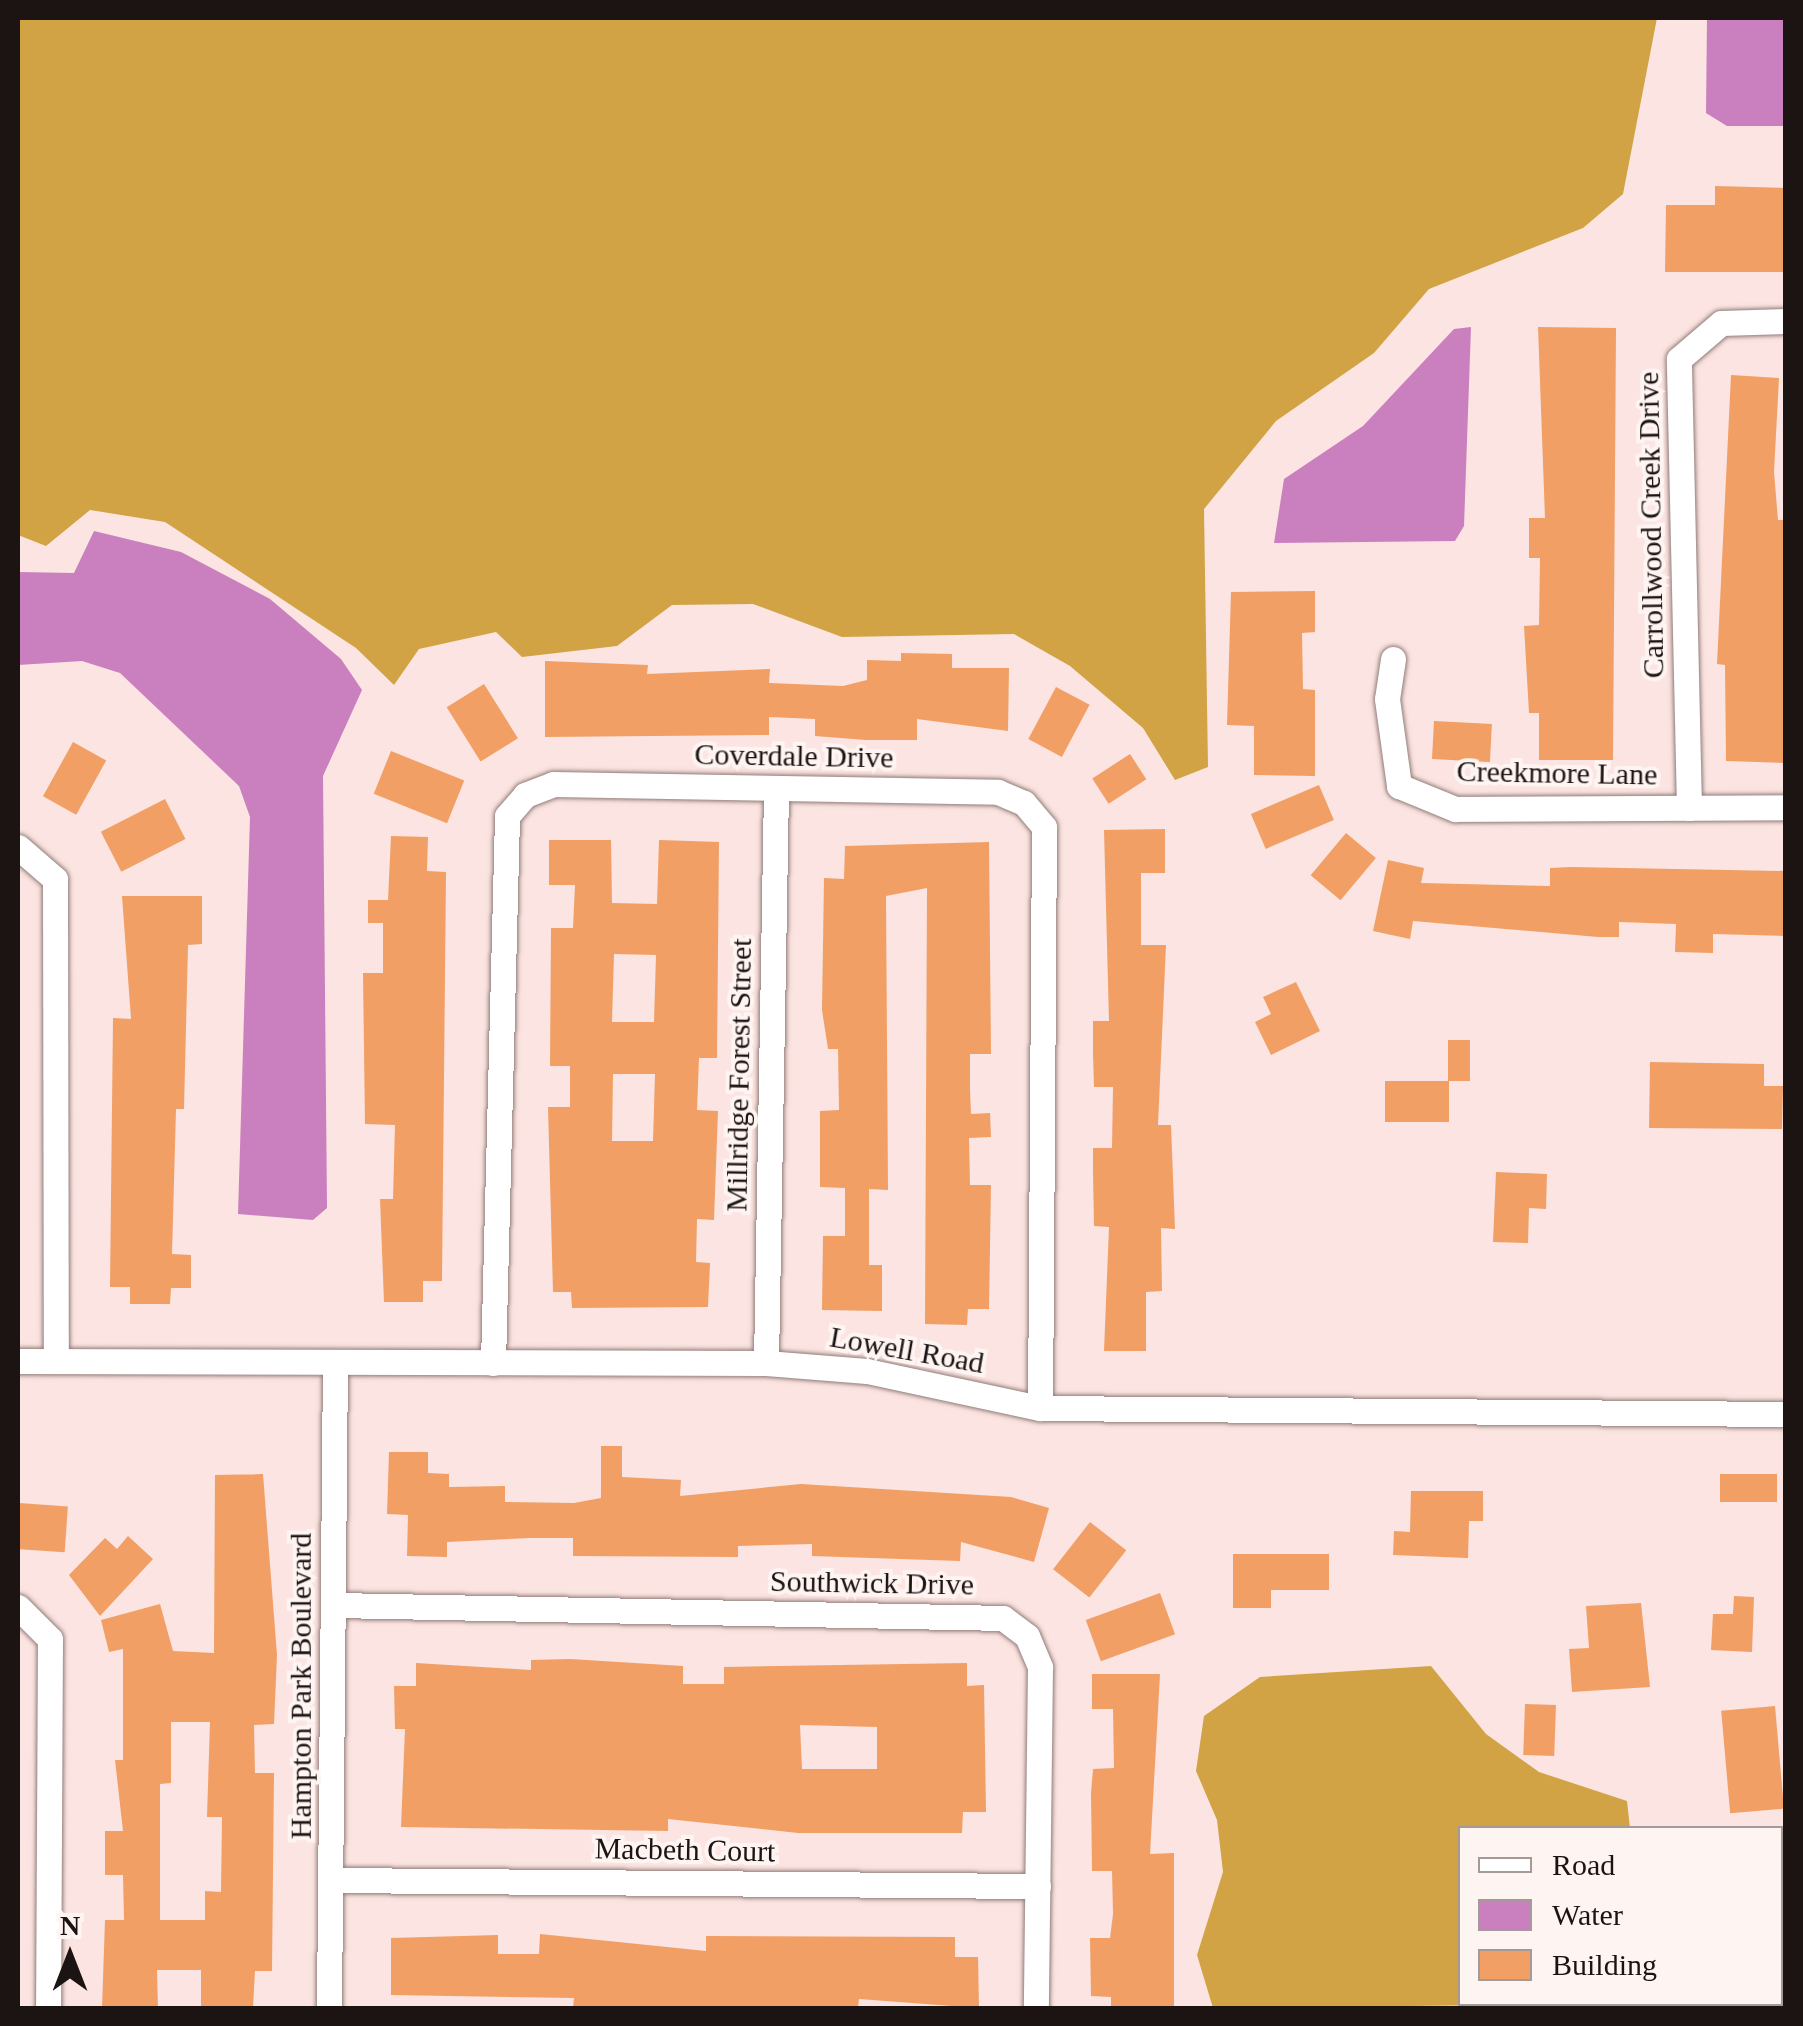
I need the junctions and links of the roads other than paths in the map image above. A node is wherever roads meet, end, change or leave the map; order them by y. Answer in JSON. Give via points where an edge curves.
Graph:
{"nodes":[{"id":1,"x":1786,"y":321,"type":"edge"},
{"id":2,"x":1392,"y":659,"type":"dead end"},
{"id":3,"x":776,"y":788,"type":"junction"},
{"id":4,"x":1786,"y":807,"type":"edge"},
{"id":5,"x":1689,"y":808,"type":"junction"},
{"id":6,"x":18,"y":847,"type":"edge"},
{"id":7,"x":18,"y":1361,"type":"edge"},
{"id":8,"x":56,"y":1361,"type":"junction"},
{"id":9,"x":493,"y":1362,"type":"junction"},
{"id":10,"x":335,"y":1363,"type":"junction"},
{"id":11,"x":766,"y":1363,"type":"junction"},
{"id":12,"x":1040,"y":1408,"type":"junction"},
{"id":13,"x":1786,"y":1414,"type":"edge"},
{"id":14,"x":334,"y":1605,"type":"junction"},
{"id":15,"x":18,"y":1607,"type":"edge"},
{"id":16,"x":332,"y":1880,"type":"junction"},
{"id":17,"x":1038,"y":1886,"type":"junction"},
{"id":18,"x":48,"y":2008,"type":"edge"},
{"id":19,"x":329,"y":2008,"type":"edge"},
{"id":20,"x":1036,"y":2008,"type":"edge"}],
"edges":[{"from":1,"to":5,"type":"street","name":"Carrollwood Creek Drive","via":[[1720,323],[1679,359]]},
{"from":2,"to":5,"type":"street","name":"Creekmore Lane","via":[[1387,699],[1399,786],[1455,809]]},
{"from":3,"to":9,"type":"street","name":"Coverdale Drive","via":[[554,784],[525,794],[507,816]]},
{"from":3,"to":11,"type":"street","name":"Millridge Forest Street"},
{"from":3,"to":12,"type":"street","name":"Coverdale Drive","via":[[998,792],[1024,803],[1044,827]]},
{"from":4,"to":5,"type":"street","name":"Creekmore Lane"},
{"from":6,"to":8,"type":"street","via":[[55,879]]},
{"from":7,"to":8,"type":"street","name":"Lowell Road"},
{"from":8,"to":10,"type":"street","name":"Lowell Road"},
{"from":9,"to":10,"type":"street","name":"Lowell Road"},
{"from":9,"to":11,"type":"street","name":"Lowell Road"},
{"from":10,"to":14,"type":"street","name":"Hampton Park Boulevard"},
{"from":11,"to":12,"type":"street","name":"Lowell Road","via":[[867,1371]]},
{"from":12,"to":13,"type":"street","name":"Lowell Road"},
{"from":14,"to":16,"type":"street","name":"Hampton Park Boulevard"},
{"from":14,"to":17,"type":"street","name":"Southwick Drive","via":[[1003,1618],[1027,1636],[1040,1667]]},
{"from":15,"to":18,"type":"street","via":[[50,1638]]},
{"from":16,"to":17,"type":"street","name":"Macbeth Court"},
{"from":16,"to":19,"type":"street","name":"Hampton Park Boulevard"},
{"from":17,"to":20,"type":"street","name":"Southwick Drive"}]}
